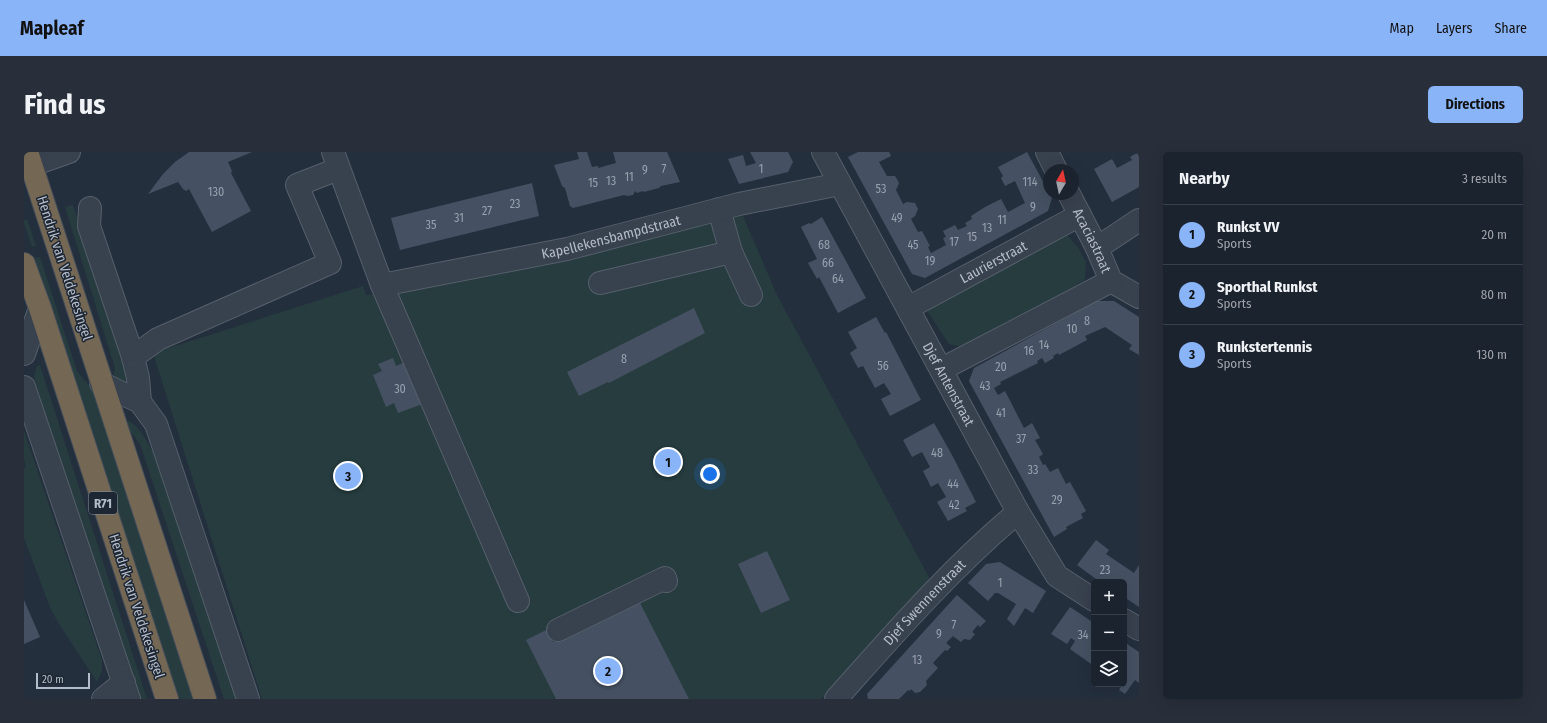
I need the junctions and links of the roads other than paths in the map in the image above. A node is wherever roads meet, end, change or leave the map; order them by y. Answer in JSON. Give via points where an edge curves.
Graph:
{"nodes":[{"id":1,"x":69,"y":152,"type":"edge"},
{"id":2,"x":823,"y":152,"type":"edge"},
{"id":3,"x":1047,"y":152,"type":"edge"},
{"id":4,"x":335,"y":160,"type":"edge"},
{"id":5,"x":28,"y":162,"type":"edge"},
{"id":6,"x":1053,"y":164,"type":"edge"},
{"id":7,"x":840,"y":184,"type":"junction"},
{"id":8,"x":1072,"y":200,"type":"edge"},
{"id":9,"x":90,"y":208,"type":"dead end"},
{"id":10,"x":719,"y":209,"type":"junction"},
{"id":11,"x":1080,"y":215,"type":"junction"},
{"id":12,"x":1139,"y":220,"type":"edge"},
{"id":13,"x":1097,"y":248,"type":"junction"},
{"id":14,"x":731,"y":252,"type":"junction"},
{"id":15,"x":24,"y":264,"type":"edge"},
{"id":16,"x":1112,"y":280,"type":"junction"},
{"id":17,"x":600,"y":284,"type":"dead end"},
{"id":18,"x":382,"y":285,"type":"junction"},
{"id":19,"x":751,"y":295,"type":"dead end"},
{"id":20,"x":1139,"y":297,"type":"edge"},
{"id":21,"x":40,"y":308,"type":"junction"},
{"id":22,"x":908,"y":308,"type":"junction"},
{"id":23,"x":24,"y":354,"type":"edge"},
{"id":24,"x":133,"y":357,"type":"junction"},
{"id":25,"x":942,"y":369,"type":"junction"},
{"id":26,"x":101,"y":383,"type":"junction"},
{"id":27,"x":24,"y":387,"type":"edge"},
{"id":28,"x":140,"y":402,"type":"junction"},
{"id":29,"x":1018,"y":512,"type":"junction"},
{"id":30,"x":666,"y":581,"type":"dead end"},
{"id":31,"x":1091,"y":598,"type":"edge"},
{"id":32,"x":518,"y":601,"type":"dead end"},
{"id":33,"x":1127,"y":622,"type":"edge"},
{"id":34,"x":1139,"y":629,"type":"edge"},
{"id":35,"x":558,"y":630,"type":"dead end"},
{"id":36,"x":126,"y":690,"type":"edge"},
{"id":37,"x":103,"y":699,"type":"edge"},
{"id":38,"x":167,"y":699,"type":"edge"},
{"id":39,"x":205,"y":699,"type":"edge"},
{"id":40,"x":248,"y":699,"type":"edge"},
{"id":41,"x":836,"y":699,"type":"edge"}],
"edges":[{"from":1,"to":5,"type":"street"},
{"from":2,"to":7,"type":"street","name":"Djef Antenstraat"},
{"from":3,"to":6,"type":"street"},
{"from":4,"to":18,"type":"street"},
{"from":4,"to":24,"type":"street","via":[[297,185],[330,263],[158,338]]},
{"from":5,"to":26,"type":"highway","name":"Hendrik van Veldekesingel","number":"R71","via":[[49,214]]},
{"from":7,"to":10,"type":"street","name":"Kapellekensbampdstraat"},
{"from":7,"to":22,"type":"street","name":"Djef Antenstraat"},
{"from":8,"to":11,"type":"street","name":"Acaciastraat"},
{"from":9,"to":24,"type":"street","via":[[89,226]]},
{"from":10,"to":14,"type":"street"},
{"from":10,"to":18,"type":"street","name":"Kapellekensbampdstraat","via":[[567,249]]},
{"from":11,"to":13,"type":"street","name":"Acaciastraat"},
{"from":11,"to":22,"type":"street","name":"Laurierstraat"},
{"from":12,"to":13,"type":"street"},
{"from":13,"to":16,"type":"street","name":"Acaciastraat"},
{"from":14,"to":17,"type":"street"},
{"from":14,"to":19,"type":"street"},
{"from":15,"to":21,"type":"highway","name":"Hendrik van Veldekesingel","number":"R71"},
{"from":16,"to":20,"type":"street","name":"Acaciastraat"},
{"from":16,"to":25,"type":"street"},
{"from":18,"to":32,"type":"street"},
{"from":21,"to":23,"type":"street"},
{"from":21,"to":38,"type":"highway","name":"Hendrik van Veldekesingel","number":"R71"},
{"from":22,"to":25,"type":"street","name":"Djef Antenstraat"},
{"from":24,"to":28,"type":"street"},
{"from":25,"to":29,"type":"street","name":"Djef Antenstraat"},
{"from":26,"to":28,"type":"street"},
{"from":26,"to":39,"type":"highway","name":"Hendrik van Veldekesingel","number":"R71"},
{"from":27,"to":36,"type":"street"},
{"from":28,"to":40,"type":"street","via":[[156,424]]},
{"from":29,"to":31,"type":"street","name":"Djef Antenstraat","via":[[1057,576]]},
{"from":29,"to":41,"type":"street","name":"Djef Swennenstraat","via":[[986,538],[930,595]]},
{"from":30,"to":35,"type":"street","via":[[664,578]]},
{"from":33,"to":34,"type":"street"},
{"from":36,"to":37,"type":"street"}]}
